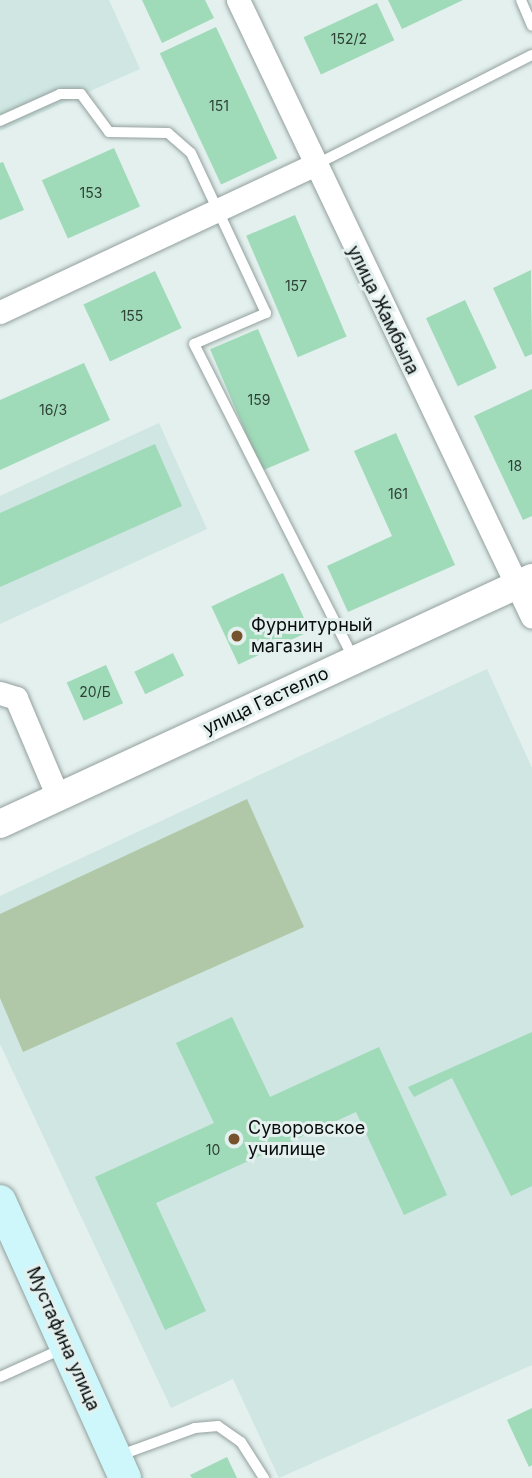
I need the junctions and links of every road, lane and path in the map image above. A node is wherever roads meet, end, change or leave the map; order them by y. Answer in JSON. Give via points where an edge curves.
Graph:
{"nodes":[{"id":1,"x":239,"y":0,"type":"edge"},
{"id":2,"x":521,"y":0,"type":"edge"},
{"id":3,"x":532,"y":26,"type":"edge"},
{"id":4,"x":532,"y":55,"type":"edge"},
{"id":5,"x":0,"y":121,"type":"edge"},
{"id":6,"x":312,"y":166,"type":"junction"},
{"id":7,"x":221,"y":209,"type":"junction"},
{"id":8,"x":0,"y":312,"type":"edge"},
{"id":9,"x":525,"y":581,"type":"edge"},
{"id":10,"x":532,"y":617,"type":"edge"},
{"id":11,"x":354,"y":660,"type":"junction"},
{"id":12,"x":0,"y":693,"type":"edge"},
{"id":13,"x":58,"y":797,"type":"junction"},
{"id":14,"x":0,"y":824,"type":"edge"},
{"id":15,"x":0,"y":1201,"type":"edge"},
{"id":16,"x":68,"y":1346,"type":"junction"},
{"id":17,"x":0,"y":1377,"type":"edge"},
{"id":18,"x":120,"y":1468,"type":"edge"},
{"id":19,"x":264,"y":1478,"type":"edge"}],
"edges":[{"from":1,"to":6,"type":"street","name":"улица Жамбыла"},
{"from":2,"to":3,"type":"lane"},
{"from":4,"to":6,"type":"lane"},
{"from":5,"to":7,"type":"lane","via":[[60,94],[81,94],[109,132],[157,131],[180,139]]},
{"from":6,"to":7,"type":"street"},
{"from":6,"to":9,"type":"street","name":"улица Жамбыла"},
{"from":7,"to":8,"type":"street"},
{"from":7,"to":11,"type":"lane","via":[[266,313],[194,344]]},
{"from":9,"to":10,"type":"street","name":"улица Жамбыла"},
{"from":9,"to":11,"type":"street","name":"улица Гастелло"},
{"from":11,"to":13,"type":"street","name":"улица Гастелло"},
{"from":12,"to":13,"type":"street","via":[[16,698]]},
{"from":13,"to":14,"type":"street","name":"улица Гастелло"},
{"from":15,"to":16,"type":"main road","name":"Мустафина улица"},
{"from":16,"to":17,"type":"lane"},
{"from":16,"to":18,"type":"main road","name":"Мустафина улица"},
{"from":18,"to":19,"type":"lane","via":[[195,1427],[218,1426],[242,1442]]}]}
